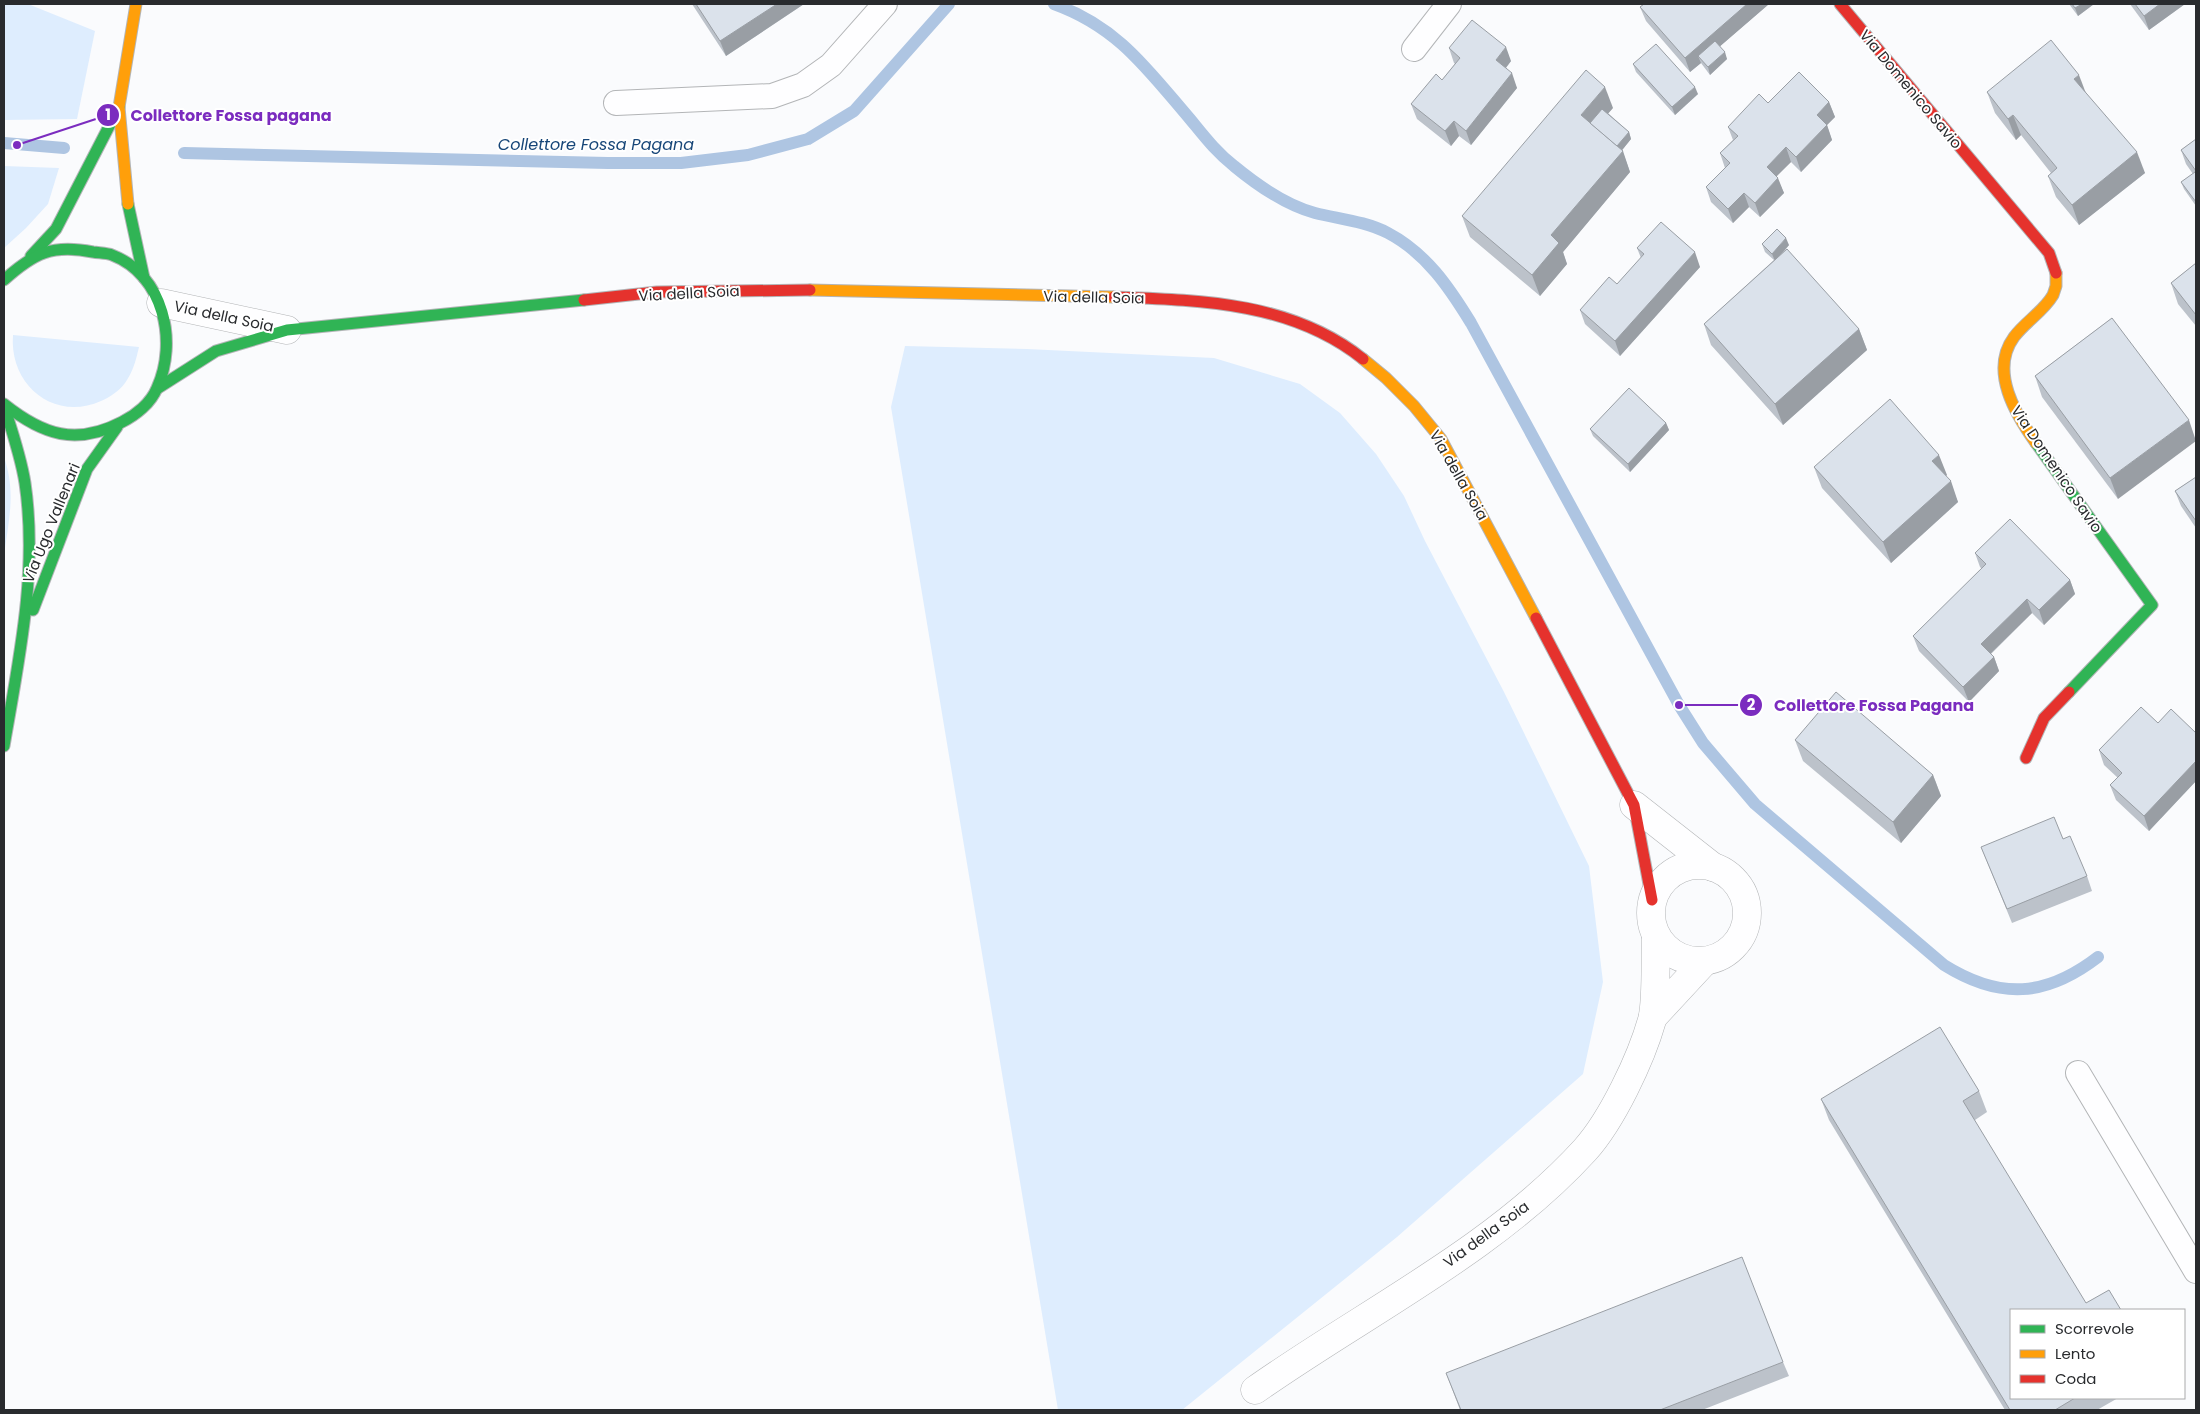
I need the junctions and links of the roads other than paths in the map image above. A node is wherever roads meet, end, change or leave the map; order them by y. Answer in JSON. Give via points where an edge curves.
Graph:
{"nodes":[{"id":1,"x":136,"y":4,"type":"edge"},
{"id":2,"x":885,"y":4,"type":"edge"},
{"id":3,"x":1449,"y":4,"type":"edge"},
{"id":4,"x":1840,"y":4,"type":"edge"},
{"id":5,"x":1414,"y":49,"type":"dead end"},
{"id":6,"x":616,"y":103,"type":"dead end"},
{"id":7,"x":119,"y":107,"type":"junction"},
{"id":8,"x":27,"y":260,"type":"junction"},
{"id":9,"x":144,"y":278,"type":"junction"},
{"id":10,"x":4,"y":280,"type":"edge"},
{"id":11,"x":161,"y":303,"type":"junction"},
{"id":12,"x":287,"y":330,"type":"junction"},
{"id":13,"x":158,"y":388,"type":"junction"},
{"id":14,"x":4,"y":405,"type":"edge"},
{"id":15,"x":117,"y":427,"type":"junction"},
{"id":16,"x":24,"y":635,"type":"junction"},
{"id":17,"x":4,"y":746,"type":"edge"},
{"id":18,"x":2026,"y":758,"type":"dead end"},
{"id":19,"x":1634,"y":805,"type":"junction"},
{"id":20,"x":1713,"y":867,"type":"junction"},
{"id":21,"x":1652,"y":900,"type":"junction"},
{"id":22,"x":1656,"y":936,"type":"junction"},
{"id":23,"x":1704,"y":962,"type":"junction"},
{"id":24,"x":1653,"y":1017,"type":"junction"},
{"id":25,"x":2078,"y":1073,"type":"dead end"},
{"id":26,"x":2196,"y":1272,"type":"edge"},
{"id":27,"x":1255,"y":1390,"type":"dead end"}],
"edges":[{"from":1,"to":7,"type":"street","name":"Via Ugo Vallenari"},
{"from":2,"to":6,"type":"lane","via":[[831,65],[803,85],[772,96]]},
{"from":3,"to":5,"type":"lane"},
{"from":4,"to":18,"type":"street","name":"Via Domenico Savio","via":[[2049,253],[2057,272],[2055,291],[2012,339],[2006,360],[2005,385],[2027,430],[2152,605],[2044,718]]},
{"from":7,"to":8,"type":"street","name":"Via Ugo Vallenari","via":[[56,229]]},
{"from":7,"to":9,"type":"street","name":"Via Ugo Vallenari","via":[[126,194]]},
{"from":8,"to":9,"type":"street","name":"Via Ugo Vallenari","via":[[58,248],[92,249],[120,258]]},
{"from":8,"to":10,"type":"street","name":"Via Ugo Vallenari"},
{"from":9,"to":11,"type":"street","name":"Via Ugo Vallenari"},
{"from":11,"to":12,"type":"street","name":"Via della Soia"},
{"from":11,"to":13,"type":"street","name":"Via Ugo Vallenari","via":[[169,332],[168,361]]},
{"from":12,"to":13,"type":"street","name":"Via della Soia","via":[[216,351]]},
{"from":12,"to":19,"type":"street","name":"Via della Soia","via":[[657,292],[778,289],[1217,301],[1292,319],[1328,336],[1391,380],[1441,439]]},
{"from":13,"to":15,"type":"street","name":"Via Ugo Vallenari","via":[[140,411]]},
{"from":14,"to":15,"type":"street","name":"Via Ugo Vallenari","via":[[29,425],[60,435],[89,435]]},
{"from":14,"to":16,"type":"street","name":"Via Ugo Vallenari","via":[[27,502]]},
{"from":15,"to":16,"type":"street","name":"Via Ugo Vallenari","via":[[87,469]]},
{"from":16,"to":17,"type":"street","name":"Via Ugo Vallenari"},
{"from":19,"to":20,"type":"street","name":"Via della Soia"},
{"from":19,"to":21,"type":"street","name":"Via della Soia"},
{"from":20,"to":21,"type":"street","via":[[1694,865],[1676,871],[1661,883]]},
{"from":20,"to":23,"type":"street","name":"Via della Soia","via":[[1730,876],[1742,890],[1748,908],[1746,927],[1737,944],[1722,956]]},
{"from":21,"to":22,"type":"street","name":"Via della Soia","via":[[1651,918]]},
{"from":22,"to":23,"type":"street","via":[[1668,952],[1685,960]]},
{"from":22,"to":24,"type":"street","name":"Via della Soia"},
{"from":23,"to":24,"type":"street","name":"Via della Soia"},
{"from":24,"to":27,"type":"street","name":"Via della Soia","via":[[1623,1089],[1597,1134],[1541,1193],[1484,1238]]},
{"from":25,"to":26,"type":"lane"}]}
